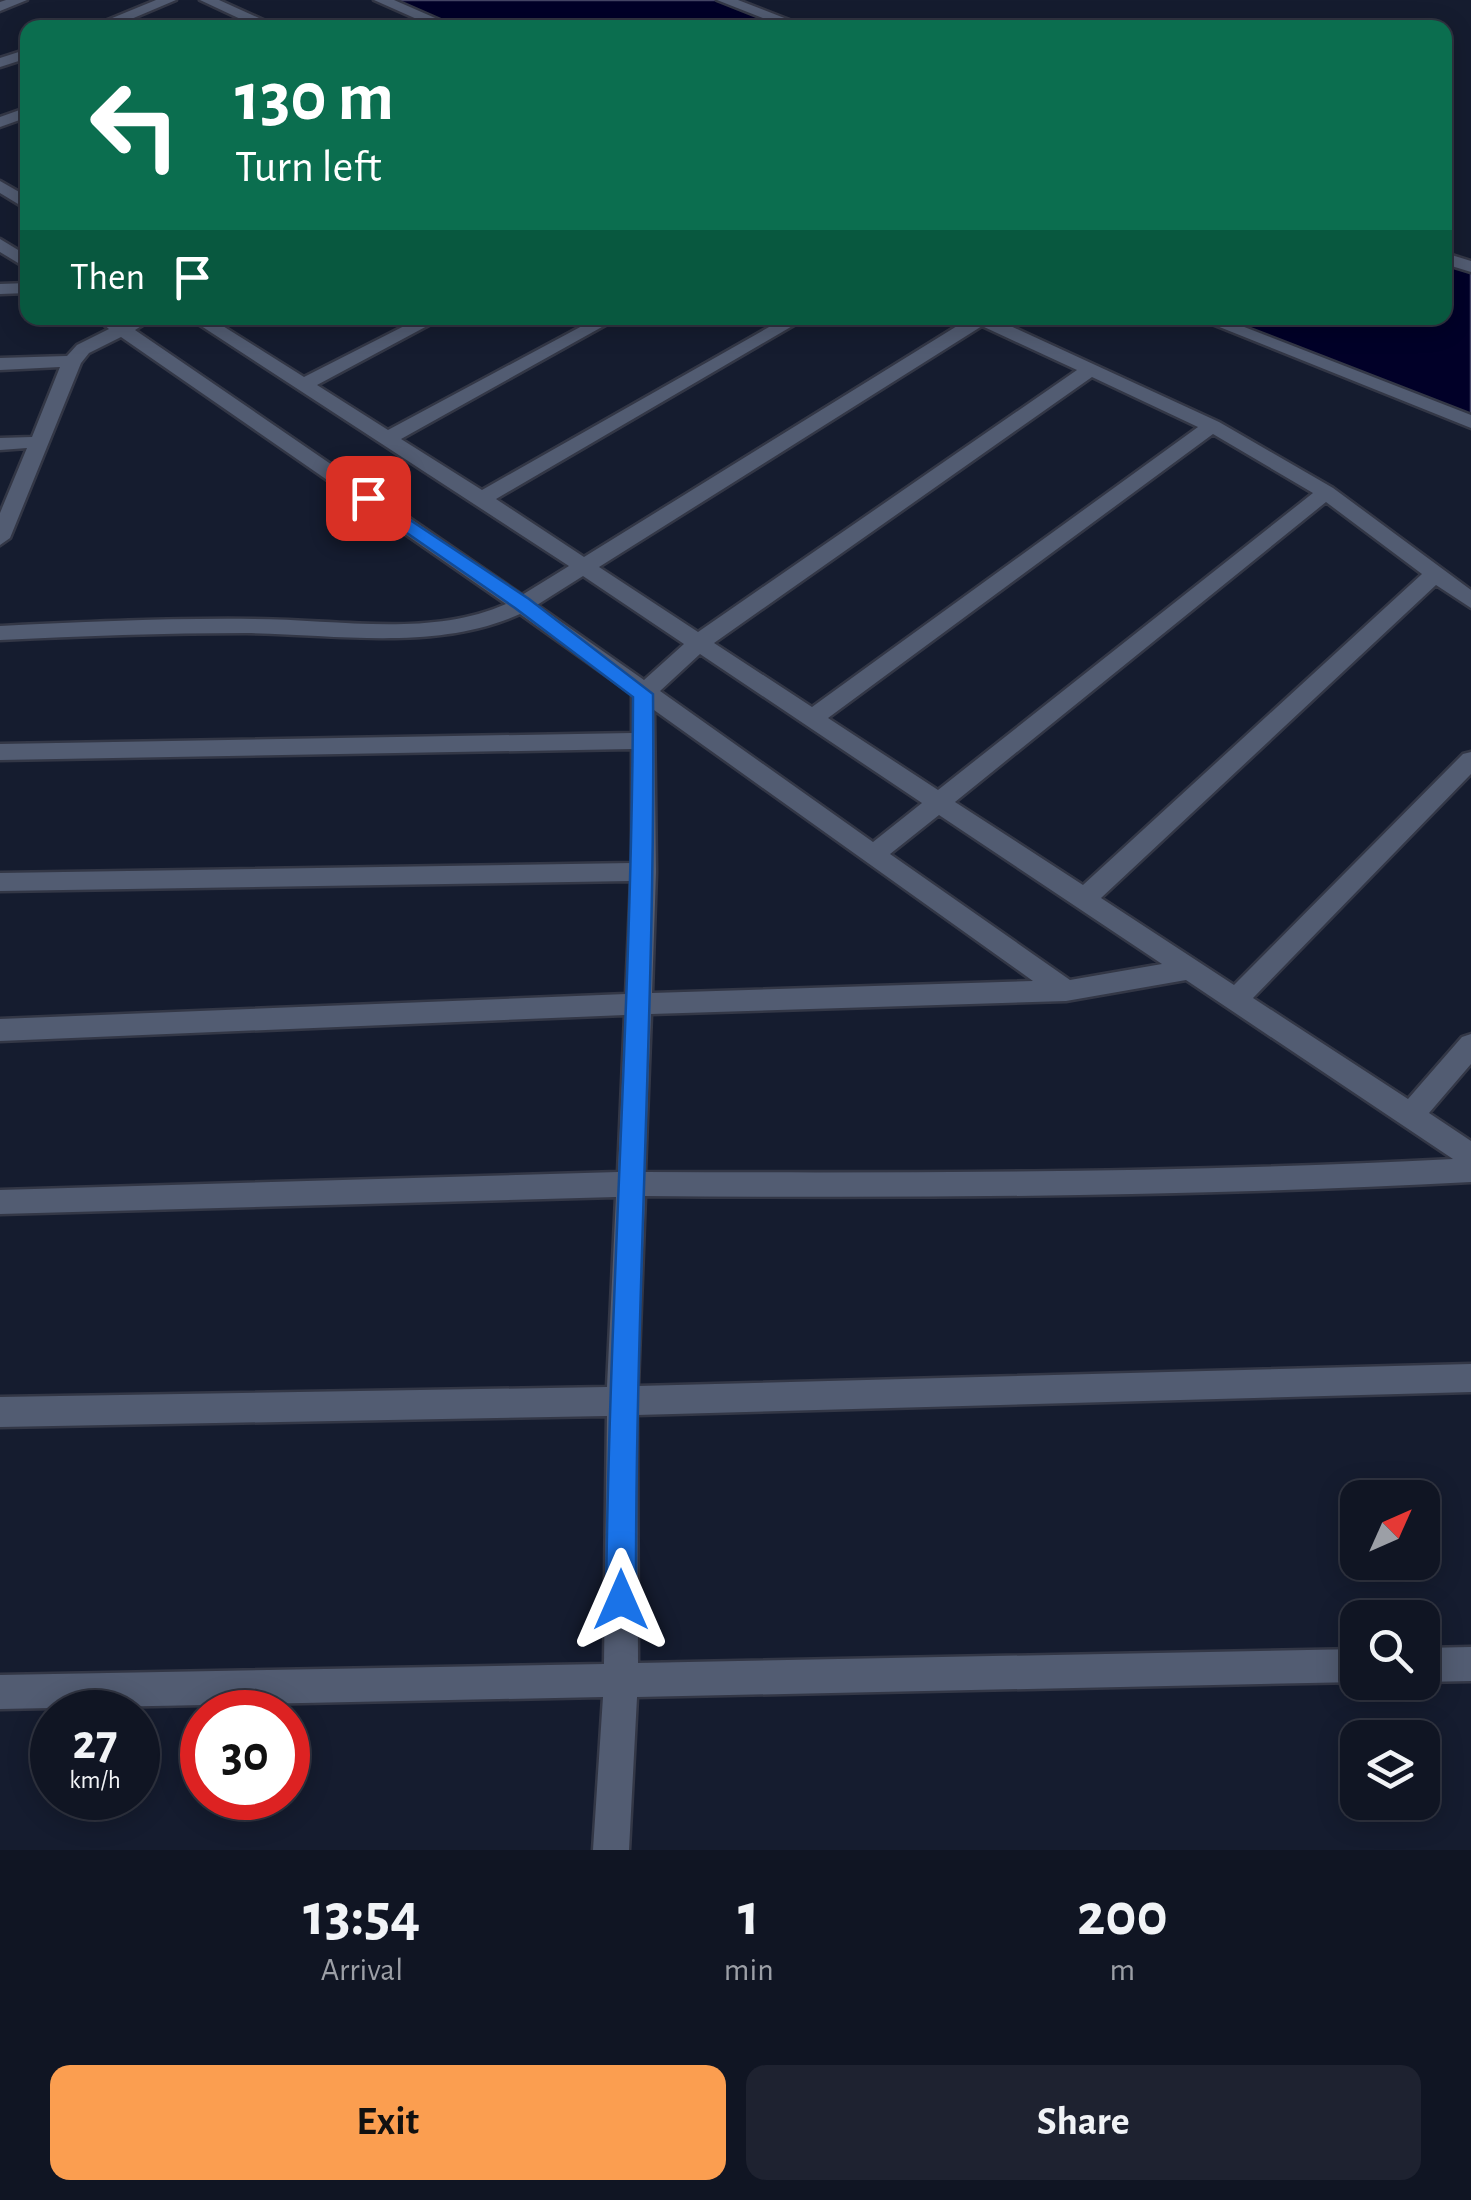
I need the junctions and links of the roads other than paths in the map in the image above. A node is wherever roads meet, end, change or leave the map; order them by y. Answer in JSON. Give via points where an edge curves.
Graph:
{"nodes":[{"id":1,"x":20,"y":0,"type":"edge"},
{"id":2,"x":169,"y":0,"type":"edge"},
{"id":3,"x":207,"y":0,"type":"edge"},
{"id":4,"x":381,"y":0,"type":"edge"},
{"id":5,"x":724,"y":0,"type":"edge"},
{"id":6,"x":0,"y":7,"type":"edge"},
{"id":7,"x":117,"y":20,"type":"edge"},
{"id":8,"x":256,"y":20,"type":"edge"},
{"id":9,"x":431,"y":20,"type":"edge"},
{"id":10,"x":780,"y":20,"type":"edge"},
{"id":11,"x":111,"y":325,"type":"edge"},
{"id":12,"x":116,"y":325,"type":"edge"},
{"id":13,"x":210,"y":325,"type":"edge"},
{"id":14,"x":419,"y":325,"type":"edge"},
{"id":15,"x":596,"y":325,"type":"edge"},
{"id":16,"x":784,"y":325,"type":"edge"},
{"id":17,"x":970,"y":325,"type":"edge"},
{"id":18,"x":997,"y":325,"type":"edge"},
{"id":19,"x":1224,"y":325,"type":"edge"},
{"id":20,"x":72,"y":362,"type":"junction"},
{"id":21,"x":0,"y":364,"type":"edge"},
{"id":22,"x":1093,"y":368,"type":"junction"},
{"id":23,"x":305,"y":384,"type":"junction"},
{"id":24,"x":1471,"y":422,"type":"edge"},
{"id":25,"x":1212,"y":426,"type":"junction"},
{"id":26,"x":386,"y":439,"type":"junction"},
{"id":27,"x":39,"y":442,"type":"junction"},
{"id":28,"x":0,"y":444,"type":"edge"},
{"id":29,"x":1326,"y":492,"type":"junction"},
{"id":30,"x":482,"y":499,"type":"junction"},
{"id":31,"x":0,"y":537,"type":"edge"},
{"id":32,"x":583,"y":567,"type":"junction"},
{"id":33,"x":1436,"y":573,"type":"junction"},
{"id":34,"x":1471,"y":601,"type":"edge"},
{"id":35,"x":522,"y":604,"type":"junction"},
{"id":36,"x":0,"y":633,"type":"edge"},
{"id":37,"x":698,"y":643,"type":"junction"},
{"id":38,"x":643,"y":694,"type":"junction"},
{"id":39,"x":813,"y":718,"type":"junction"},
{"id":40,"x":644,"y":741,"type":"junction"},
{"id":41,"x":0,"y":752,"type":"edge"},
{"id":42,"x":1471,"y":760,"type":"edge"},
{"id":43,"x":936,"y":800,"type":"junction"},
{"id":44,"x":873,"y":855,"type":"junction"},
{"id":45,"x":644,"y":872,"type":"junction"},
{"id":46,"x":0,"y":882,"type":"edge"},
{"id":47,"x":1085,"y":898,"type":"junction"},
{"id":48,"x":1190,"y":969,"type":"junction"},
{"id":49,"x":1066,"y":990,"type":"junction"},
{"id":50,"x":1237,"y":998,"type":"junction"},
{"id":51,"x":640,"y":1005,"type":"junction"},
{"id":52,"x":0,"y":1030,"type":"edge"},
{"id":53,"x":1471,"y":1044,"type":"edge"},
{"id":54,"x":1410,"y":1116,"type":"junction"},
{"id":55,"x":1471,"y":1156,"type":"edge"},
{"id":56,"x":1471,"y":1170,"type":"edge"},
{"id":57,"x":631,"y":1184,"type":"junction"},
{"id":58,"x":0,"y":1202,"type":"edge"},
{"id":59,"x":1471,"y":1378,"type":"edge"},
{"id":60,"x":622,"y":1402,"type":"junction"},
{"id":61,"x":0,"y":1412,"type":"edge"},
{"id":62,"x":1471,"y":1664,"type":"edge"},
{"id":63,"x":1440,"y":1665,"type":"edge"},
{"id":64,"x":1340,"y":1666,"type":"edge"},
{"id":65,"x":621,"y":1680,"type":"junction"},
{"id":66,"x":0,"y":1692,"type":"edge"},
{"id":67,"x":611,"y":1850,"type":"edge"}],
"edges":[{"from":1,"to":6,"type":"street"},
{"from":2,"to":7,"type":"street"},
{"from":3,"to":8,"type":"street"},
{"from":4,"to":9,"type":"street"},
{"from":5,"to":10,"type":"street"},
{"from":11,"to":20,"type":"street"},
{"from":12,"to":35,"type":"street"},
{"from":13,"to":23,"type":"street"},
{"from":14,"to":23,"type":"street"},
{"from":15,"to":26,"type":"street"},
{"from":16,"to":30,"type":"street"},
{"from":17,"to":32,"type":"street"},
{"from":18,"to":22,"type":"street"},
{"from":19,"to":24,"type":"street"},
{"from":20,"to":21,"type":"street"},
{"from":20,"to":27,"type":"street"},
{"from":22,"to":25,"type":"street"},
{"from":22,"to":37,"type":"street"},
{"from":23,"to":26,"type":"street"},
{"from":25,"to":29,"type":"street"},
{"from":25,"to":39,"type":"street"},
{"from":26,"to":30,"type":"street"},
{"from":27,"to":28,"type":"street"},
{"from":27,"to":31,"type":"street"},
{"from":29,"to":33,"type":"street"},
{"from":29,"to":43,"type":"street"},
{"from":30,"to":32,"type":"street"},
{"from":32,"to":35,"type":"street"},
{"from":32,"to":37,"type":"street"},
{"from":33,"to":34,"type":"street"},
{"from":33,"to":47,"type":"street"},
{"from":35,"to":36,"type":"street","via":[[454,625]]},
{"from":35,"to":38,"type":"street"},
{"from":37,"to":38,"type":"street"},
{"from":37,"to":39,"type":"street"},
{"from":38,"to":40,"type":"street"},
{"from":38,"to":44,"type":"street"},
{"from":39,"to":43,"type":"street"},
{"from":40,"to":41,"type":"street"},
{"from":40,"to":45,"type":"street"},
{"from":42,"to":50,"type":"street"},
{"from":43,"to":44,"type":"street"},
{"from":43,"to":47,"type":"street"},
{"from":44,"to":49,"type":"street"},
{"from":45,"to":46,"type":"street"},
{"from":45,"to":51,"type":"street"},
{"from":47,"to":48,"type":"street"},
{"from":48,"to":49,"type":"street"},
{"from":48,"to":50,"type":"street"},
{"from":49,"to":51,"type":"street"},
{"from":50,"to":54,"type":"street"},
{"from":51,"to":52,"type":"street"},
{"from":51,"to":57,"type":"street"},
{"from":53,"to":54,"type":"street"},
{"from":54,"to":55,"type":"street"},
{"from":56,"to":57,"type":"street","via":[[994,1186]]},
{"from":57,"to":58,"type":"street"},
{"from":57,"to":60,"type":"street"},
{"from":59,"to":60,"type":"street"},
{"from":60,"to":61,"type":"street"},
{"from":60,"to":65,"type":"street"},
{"from":62,"to":63,"type":"street"},
{"from":64,"to":65,"type":"street"},
{"from":65,"to":66,"type":"street"},
{"from":65,"to":67,"type":"street"}]}
